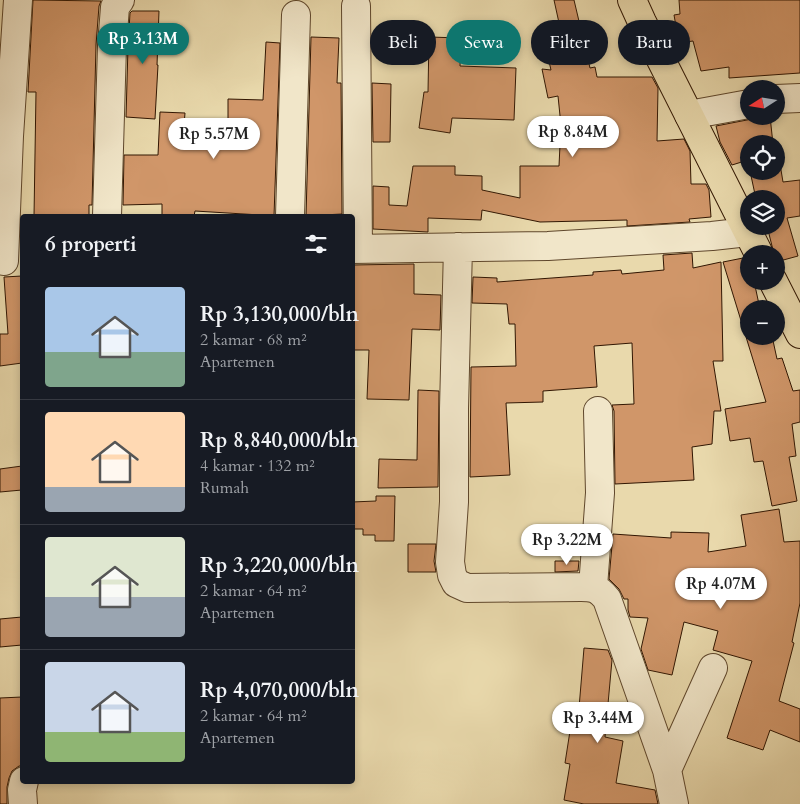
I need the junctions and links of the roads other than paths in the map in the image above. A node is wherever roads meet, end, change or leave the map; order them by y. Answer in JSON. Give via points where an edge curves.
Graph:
{"nodes":[{"id":1,"x":18,"y":0,"type":"edge"},
{"id":2,"x":120,"y":0,"type":"edge"},
{"id":3,"x":632,"y":0,"type":"edge"},
{"id":4,"x":356,"y":6,"type":"dead end"},
{"id":5,"x":296,"y":15,"type":"dead end"},
{"id":6,"x":800,"y":98,"type":"edge"},
{"id":7,"x":785,"y":99,"type":"edge"},
{"id":8,"x":740,"y":106,"type":"edge"},
{"id":9,"x":689,"y":115,"type":"junction"},
{"id":10,"x":107,"y":214,"type":"edge"},
{"id":11,"x":290,"y":214,"type":"edge"},
{"id":12,"x":754,"y":243,"type":"edge"},
{"id":13,"x":458,"y":247,"type":"junction"},
{"id":14,"x":355,"y":249,"type":"edge"},
{"id":15,"x":9,"y":261,"type":"edge"},
{"id":16,"x":778,"y":290,"type":"edge"},
{"id":17,"x":800,"y":334,"type":"edge"},
{"id":18,"x":598,"y":411,"type":"dead end"},
{"id":19,"x":593,"y":587,"type":"junction"},
{"id":20,"x":713,"y":668,"type":"dead end"},
{"id":21,"x":667,"y":770,"type":"junction"},
{"id":22,"x":23,"y":784,"type":"edge"},
{"id":23,"x":23,"y":804,"type":"edge"},
{"id":24,"x":674,"y":804,"type":"edge"}],
"edges":[{"from":1,"to":15,"type":"street","via":[[9,136]]},
{"from":2,"to":10,"type":"street","via":[[116,7],[112,46]]},
{"from":3,"to":9,"type":"main road"},
{"from":4,"to":14,"type":"street"},
{"from":5,"to":11,"type":"street"},
{"from":6,"to":7,"type":"street"},
{"from":8,"to":9,"type":"street"},
{"from":9,"to":12,"type":"main road"},
{"from":12,"to":13,"type":"street","via":[[712,236]]},
{"from":13,"to":14,"type":"street"},
{"from":13,"to":19,"type":"street","via":[[452,575],[456,583],[466,588]]},
{"from":16,"to":17,"type":"main road"},
{"from":18,"to":19,"type":"street","via":[[600,493]]},
{"from":19,"to":21,"type":"street","via":[[607,599]]},
{"from":20,"to":21,"type":"street"},
{"from":21,"to":24,"type":"street"},
{"from":22,"to":23,"type":"street"}]}
